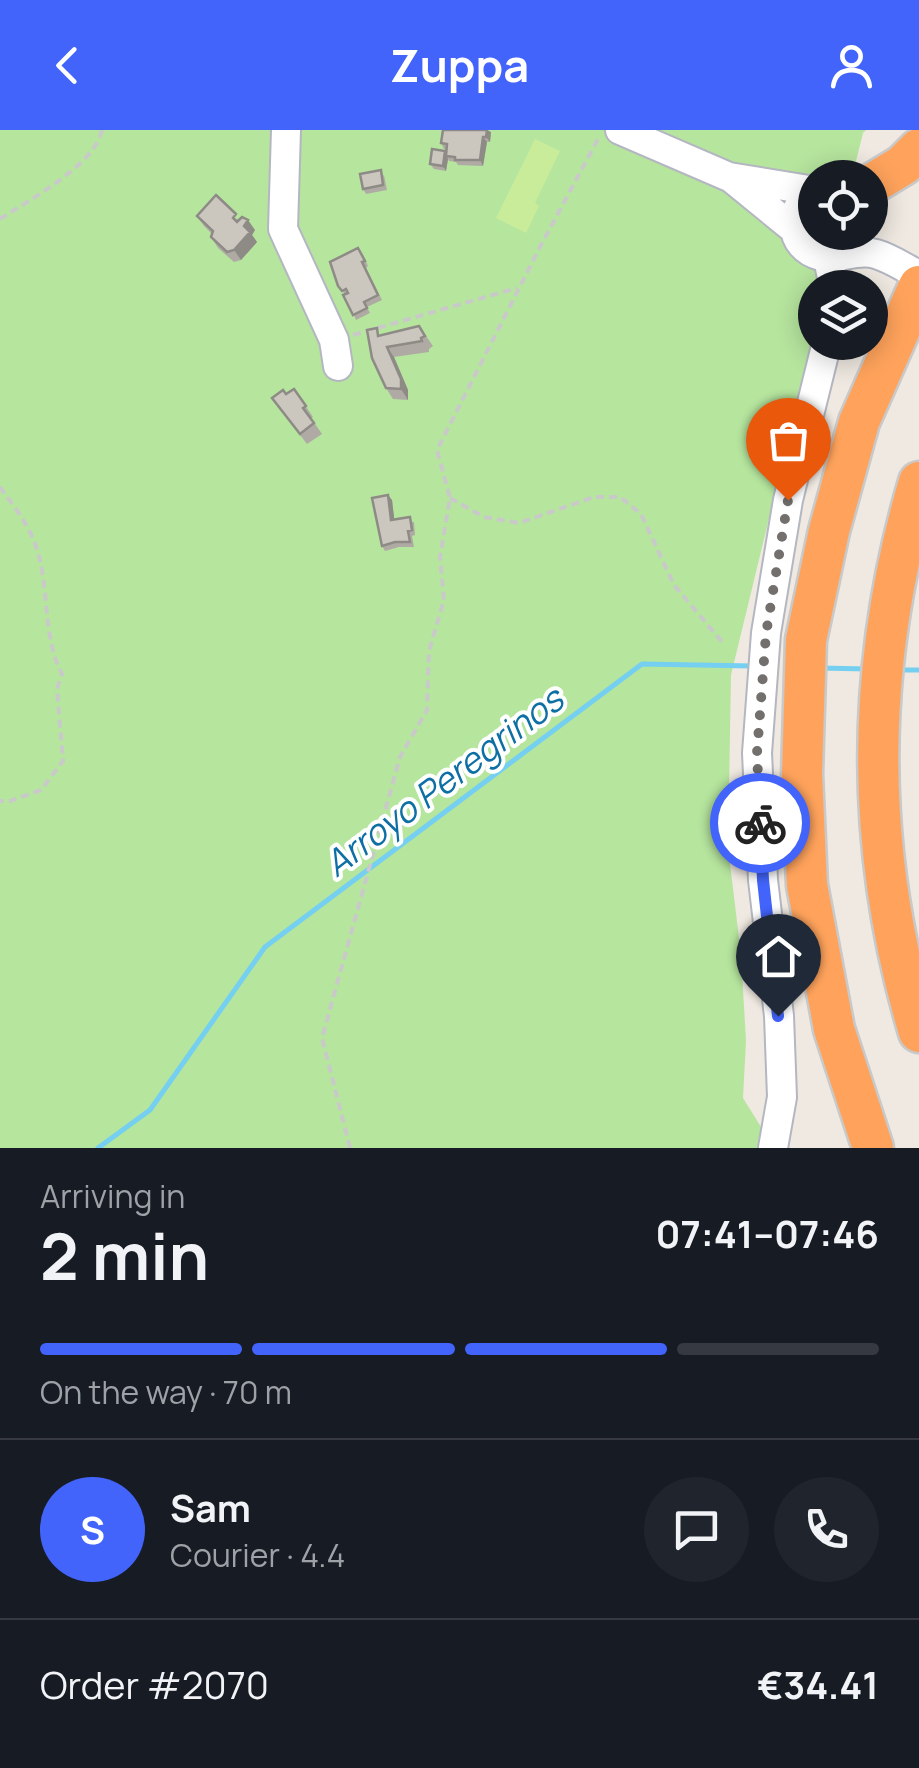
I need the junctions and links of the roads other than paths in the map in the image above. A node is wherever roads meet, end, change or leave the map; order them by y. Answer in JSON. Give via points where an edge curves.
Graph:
{"nodes":[{"id":1,"x":286,"y":130,"type":"edge"},
{"id":2,"x":620,"y":130,"type":"edge"},
{"id":3,"x":919,"y":136,"type":"edge"},
{"id":4,"x":919,"y":148,"type":"edge"},
{"id":5,"x":888,"y":166,"type":"edge"},
{"id":6,"x":888,"y":174,"type":"edge"},
{"id":7,"x":728,"y":176,"type":"junction"},
{"id":8,"x":798,"y":187,"type":"edge"},
{"id":9,"x":798,"y":207,"type":"edge"},
{"id":10,"x":794,"y":230,"type":"junction"},
{"id":11,"x":798,"y":239,"type":"edge"},
{"id":12,"x":807,"y":250,"type":"edge"},
{"id":13,"x":840,"y":250,"type":"edge"},
{"id":14,"x":864,"y":250,"type":"edge"},
{"id":15,"x":919,"y":274,"type":"edge"},
{"id":16,"x":919,"y":286,"type":"edge"},
{"id":17,"x":337,"y":353,"type":"road end"},
{"id":18,"x":823,"y":360,"type":"edge"},
{"id":19,"x":919,"y":482,"type":"edge"},
{"id":20,"x":919,"y":1032,"type":"edge"},
{"id":21,"x":773,"y":1148,"type":"edge"},
{"id":22,"x":873,"y":1148,"type":"edge"}],
"edges":[{"from":1,"to":17,"type":"street","via":[[283,229]]},
{"from":2,"to":7,"type":"street"},
{"from":3,"to":5,"type":"street"},
{"from":4,"to":6,"type":"highway"},
{"from":7,"to":8,"type":"street"},
{"from":7,"to":10,"type":"street"},
{"from":9,"to":10,"type":"street"},
{"from":10,"to":11,"type":"street"},
{"from":12,"to":13,"type":"street","via":[[817,256]]},
{"from":14,"to":15,"type":"street"},
{"from":16,"to":22,"type":"highway","via":[[859,422],[806,640],[807,885],[834,1028]]},
{"from":18,"to":21,"type":"street","via":[[785,519],[766,634],[757,753],[782,1097]]},
{"from":19,"to":20,"type":"highway","via":[[885,635],[876,744],[882,853]]}]}
